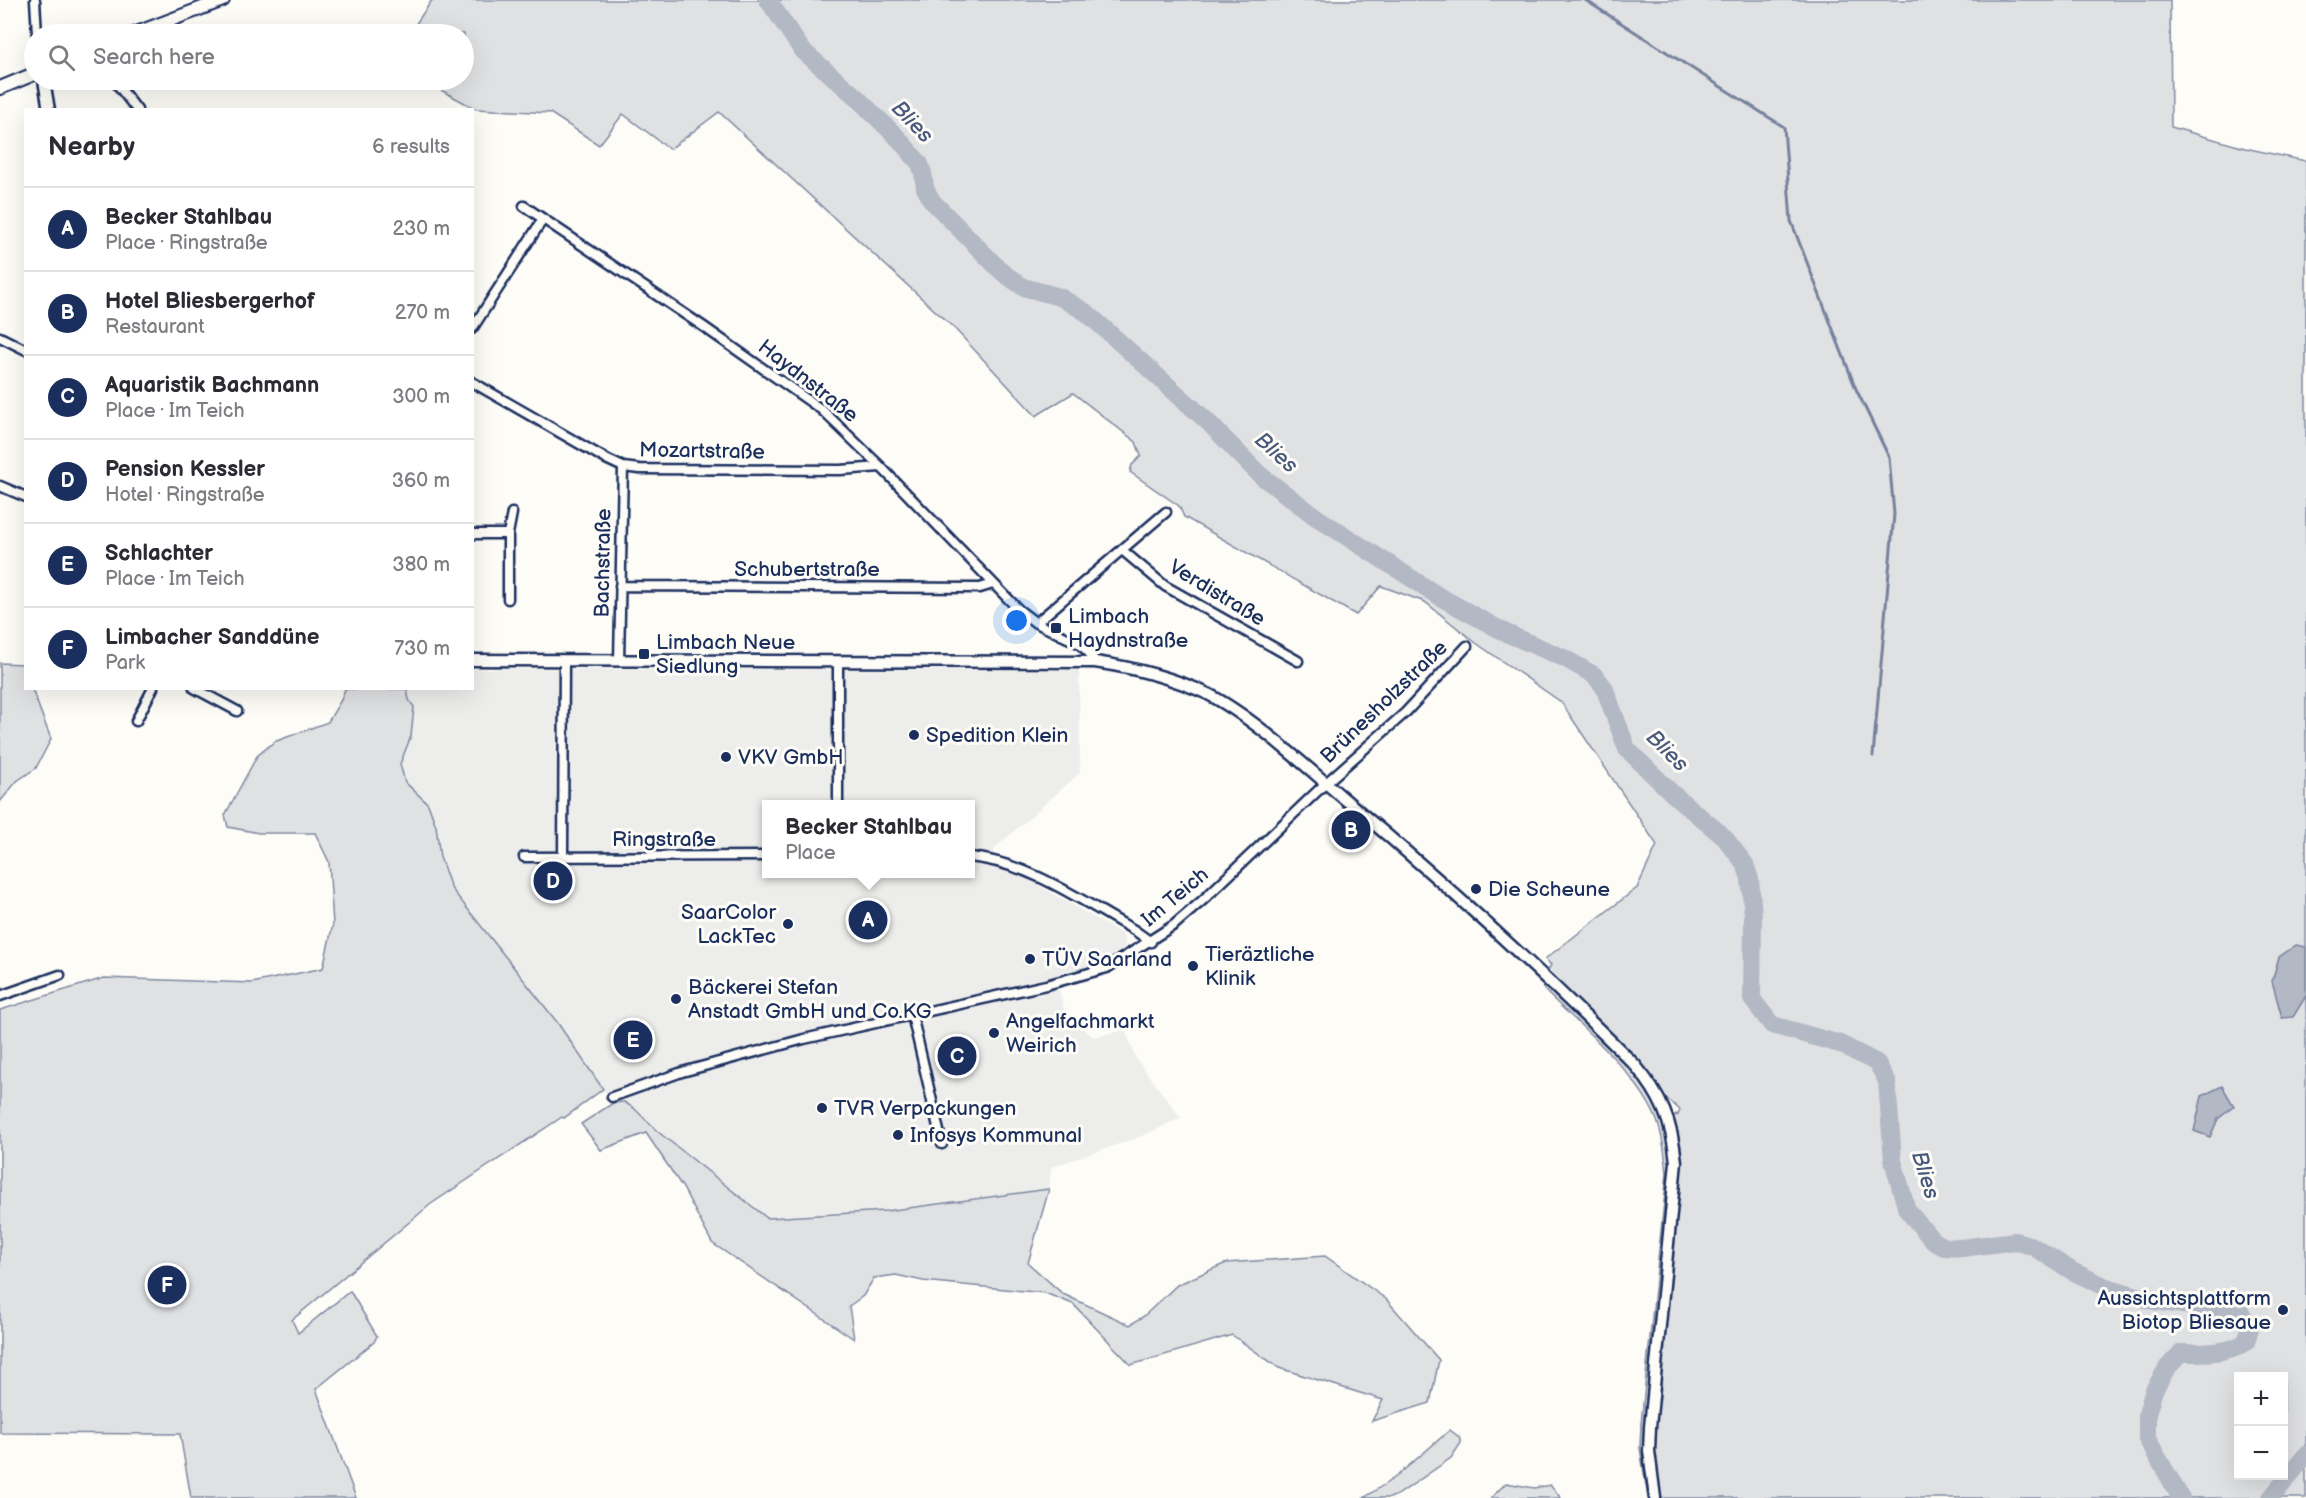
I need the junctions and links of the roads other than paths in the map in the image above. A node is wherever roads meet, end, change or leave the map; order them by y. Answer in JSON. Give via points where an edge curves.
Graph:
{"nodes":[{"id":1,"x":35,"y":0,"type":"edge"},
{"id":2,"x":223,"y":0,"type":"edge"},
{"id":3,"x":36,"y":24,"type":"edge"},
{"id":4,"x":160,"y":24,"type":"edge"},
{"id":5,"x":24,"y":78,"type":"edge"},
{"id":6,"x":0,"y":88,"type":"edge"},
{"id":7,"x":46,"y":90,"type":"edge"},
{"id":8,"x":122,"y":90,"type":"edge"},
{"id":9,"x":49,"y":108,"type":"edge"},
{"id":10,"x":135,"y":108,"type":"edge"},
{"id":11,"x":524,"y":206,"type":"dead end"},
{"id":12,"x":543,"y":219,"type":"junction"},
{"id":13,"x":474,"y":326,"type":"edge"},
{"id":14,"x":0,"y":337,"type":"edge"},
{"id":15,"x":24,"y":349,"type":"edge"},
{"id":16,"x":474,"y":383,"type":"edge"},
{"id":17,"x":623,"y":466,"type":"junction"},
{"id":18,"x":881,"y":467,"type":"junction"},
{"id":19,"x":0,"y":486,"type":"edge"},
{"id":20,"x":24,"y":495,"type":"edge"},
{"id":21,"x":1166,"y":512,"type":"dead end"},
{"id":22,"x":512,"y":513,"type":"dead end"},
{"id":23,"x":474,"y":534,"type":"edge"},
{"id":24,"x":508,"y":534,"type":"junction"},
{"id":25,"x":1122,"y":550,"type":"junction"},
{"id":26,"x":993,"y":585,"type":"junction"},
{"id":27,"x":620,"y":586,"type":"junction"},
{"id":28,"x":508,"y":599,"type":"dead end"},
{"id":29,"x":1035,"y":623,"type":"junction"},
{"id":30,"x":1467,"y":646,"type":"dead end"},
{"id":31,"x":474,"y":660,"type":"edge"},
{"id":32,"x":564,"y":660,"type":"junction"},
{"id":33,"x":619,"y":661,"type":"junction"},
{"id":34,"x":1298,"y":661,"type":"dead end"},
{"id":35,"x":838,"y":662,"type":"junction"},
{"id":36,"x":1095,"y":662,"type":"junction"},
{"id":37,"x":152,"y":690,"type":"edge"},
{"id":38,"x":198,"y":690,"type":"edge"},
{"id":39,"x":237,"y":711,"type":"dead end"},
{"id":40,"x":136,"y":721,"type":"dead end"},
{"id":41,"x":1326,"y":783,"type":"junction"},
{"id":42,"x":838,"y":800,"type":"edge"},
{"id":43,"x":762,"y":856,"type":"edge"},
{"id":44,"x":524,"y":857,"type":"dead end"},
{"id":45,"x":563,"y":857,"type":"junction"},
{"id":46,"x":975,"y":858,"type":"edge"},
{"id":47,"x":1151,"y":942,"type":"junction"},
{"id":48,"x":60,"y":975,"type":"dead end"},
{"id":49,"x":0,"y":996,"type":"edge"},
{"id":50,"x":912,"y":1015,"type":"junction"},
{"id":51,"x":612,"y":1097,"type":"dead end"},
{"id":52,"x":942,"y":1144,"type":"dead end"},
{"id":53,"x":1655,"y":1498,"type":"edge"}],
"edges":[{"from":1,"to":3,"type":"street"},
{"from":2,"to":4,"type":"main road"},
{"from":5,"to":6,"type":"main road"},
{"from":7,"to":9,"type":"street"},
{"from":8,"to":10,"type":"street"},
{"from":11,"to":12,"type":"street","name":"Haydnstraße"},
{"from":12,"to":13,"type":"street"},
{"from":12,"to":18,"type":"street","name":"Haydnstraße","via":[[784,382],[822,410]]},
{"from":14,"to":15,"type":"street"},
{"from":16,"to":17,"type":"street","name":"Mozartstraße"},
{"from":17,"to":18,"type":"street","name":"Mozartstraße","via":[[700,470]]},
{"from":17,"to":27,"type":"street","name":"Bachstraße"},
{"from":18,"to":26,"type":"street","name":"Haydnstraße"},
{"from":19,"to":20,"type":"street"},
{"from":21,"to":25,"type":"street"},
{"from":22,"to":24,"type":"street"},
{"from":23,"to":24,"type":"street"},
{"from":24,"to":28,"type":"street"},
{"from":25,"to":29,"type":"street"},
{"from":25,"to":34,"type":"street","name":"Verdistraße","via":[[1165,586]]},
{"from":26,"to":27,"type":"street","name":"Schubertstraße"},
{"from":26,"to":29,"type":"street","name":"Haydnstraße"},
{"from":27,"to":33,"type":"street","name":"Bachstraße"},
{"from":29,"to":36,"type":"street","name":"Haydnstraße","via":[[1080,644]]},
{"from":30,"to":41,"type":"street","name":"Brünesholzstraße","via":[[1406,712]]},
{"from":31,"to":32,"type":"street"},
{"from":32,"to":33,"type":"street"},
{"from":32,"to":45,"type":"street"},
{"from":33,"to":35,"type":"street"},
{"from":35,"to":36,"type":"street"},
{"from":35,"to":42,"type":"street"},
{"from":36,"to":41,"type":"street","via":[[1149,672],[1210,696]]},
{"from":37,"to":40,"type":"street"},
{"from":38,"to":39,"type":"street"},
{"from":41,"to":47,"type":"street","name":"Im Teich","via":[[1203,900]]},
{"from":41,"to":53,"type":"street","via":[[1454,891],[1641,1072],[1658,1097],[1671,1128],[1676,1162],[1650,1427]]},
{"from":43,"to":45,"type":"street","name":"Ringstraße"},
{"from":44,"to":45,"type":"street","name":"Ringstraße"},
{"from":46,"to":47,"type":"street","via":[[1018,866]]},
{"from":47,"to":50,"type":"street","name":"Im Teich","via":[[1107,968],[1080,977]]},
{"from":48,"to":49,"type":"street"},
{"from":50,"to":51,"type":"street","name":"Im Teich","via":[[721,1061]]},
{"from":50,"to":52,"type":"street"}]}
